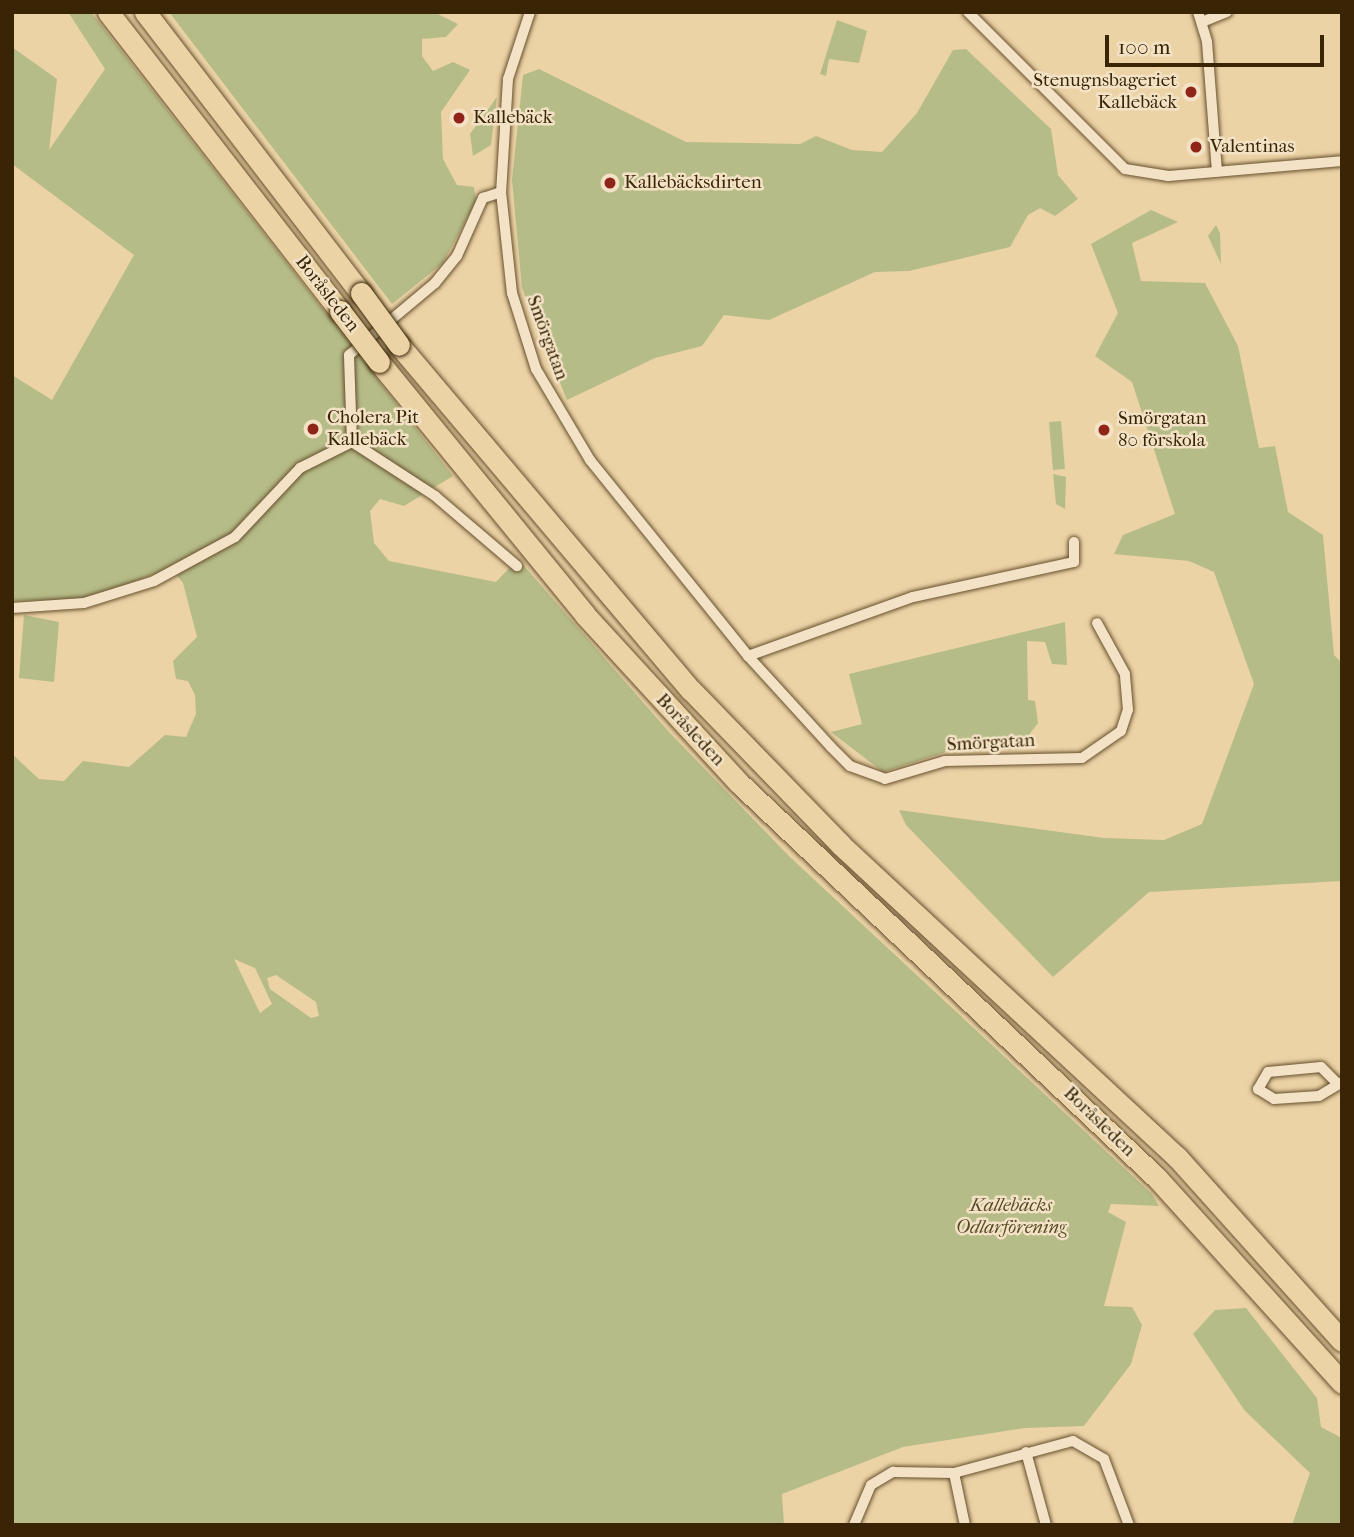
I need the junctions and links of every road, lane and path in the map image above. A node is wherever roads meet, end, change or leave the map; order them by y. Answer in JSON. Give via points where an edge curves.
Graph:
{"nodes":[{"id":1,"x":108,"y":12,"type":"edge"},
{"id":2,"x":145,"y":12,"type":"edge"},
{"id":3,"x":530,"y":12,"type":"edge"},
{"id":4,"x":968,"y":12,"type":"edge"},
{"id":5,"x":1227,"y":12,"type":"edge"},
{"id":6,"x":1200,"y":17,"type":"edge"},
{"id":7,"x":1342,"y":161,"type":"edge"},
{"id":8,"x":1217,"y":172,"type":"junction"},
{"id":9,"x":501,"y":192,"type":"junction"},
{"id":10,"x":352,"y":442,"type":"junction"},
{"id":11,"x":1074,"y":541,"type":"dead end"},
{"id":12,"x":517,"y":566,"type":"dead end"},
{"id":13,"x":12,"y":608,"type":"edge"},
{"id":14,"x":1097,"y":623,"type":"dead end"},
{"id":15,"x":748,"y":656,"type":"junction"},
{"id":16,"x":1339,"y":1082,"type":"edge"},
{"id":17,"x":1342,"y":1341,"type":"edge"},
{"id":18,"x":1342,"y":1383,"type":"edge"},
{"id":19,"x":1026,"y":1452,"type":"junction"},
{"id":20,"x":954,"y":1473,"type":"junction"},
{"id":21,"x":854,"y":1525,"type":"edge"},
{"id":22,"x":965,"y":1525,"type":"edge"},
{"id":23,"x":1046,"y":1525,"type":"edge"},
{"id":24,"x":1129,"y":1525,"type":"edge"}],
"edges":[{"from":1,"to":18,"type":"highway","name":"Boråsleden","bridge":true,"via":[[530,551],[713,754],[906,947],[1157,1178]]},
{"from":2,"to":17,"type":"highway","name":"Boråsleden","bridge":true,"via":[[400,345],[691,690],[841,845],[1177,1157]]},
{"from":3,"to":9,"type":"street","name":"Smörgatan","via":[[508,79]]},
{"from":4,"to":8,"type":"street","via":[[1125,169],[1146,177]]},
{"from":5,"to":6,"type":"street"},
{"from":6,"to":8,"type":"street"},
{"from":7,"to":8,"type":"street"},
{"from":9,"to":10,"type":"street","via":[[483,198],[457,256],[435,283],[349,355]]},
{"from":9,"to":15,"type":"street","name":"Smörgatan","via":[[512,293],[550,397],[590,460]]},
{"from":10,"to":12,"type":"street","via":[[435,496]]},
{"from":10,"to":13,"type":"street","via":[[300,468],[235,537],[154,582],[84,603]]},
{"from":11,"to":15,"type":"street","via":[[1074,562],[913,597]]},
{"from":14,"to":15,"type":"street","name":"Smörgatan","via":[[1119,657],[1128,692],[1121,731],[1103,747],[1082,758],[945,761],[885,779],[850,765]]},
{"from":16,"to":16,"type":"street","via":[[1321,1067],[1268,1072],[1258,1089],[1274,1099],[1319,1096]]},
{"from":19,"to":20,"type":"street"},
{"from":19,"to":23,"type":"street"},
{"from":19,"to":24,"type":"street","via":[[1062,1441],[1094,1449]]},
{"from":20,"to":21,"type":"street","via":[[881,1477],[860,1500]]},
{"from":20,"to":22,"type":"street"}]}
